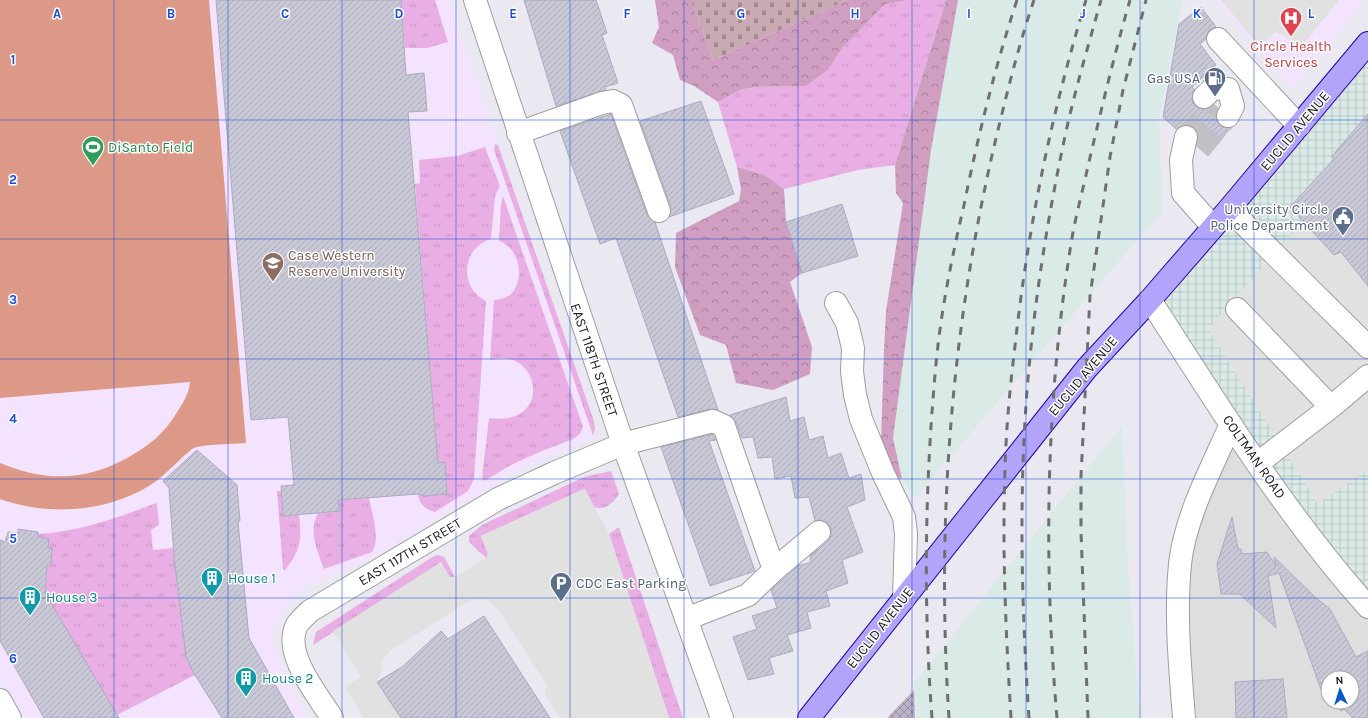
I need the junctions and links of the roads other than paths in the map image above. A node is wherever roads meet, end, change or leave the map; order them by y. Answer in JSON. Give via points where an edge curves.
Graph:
{"nodes":[{"id":1,"x":475,"y":0,"type":"edge"},
{"id":2,"x":1218,"y":39,"type":"dead end"},
{"id":3,"x":1368,"y":43,"type":"edge"},
{"id":4,"x":1246,"y":69,"type":"junction"},
{"id":5,"x":1218,"y":102,"type":"tunnel mouth"},
{"id":6,"x":1299,"y":126,"type":"junction"},
{"id":7,"x":518,"y":133,"type":"junction"},
{"id":8,"x":1188,"y":139,"type":"tunnel mouth"},
{"id":9,"x":1229,"y":209,"type":"junction"},
{"id":10,"x":659,"y":210,"type":"dead end"},
{"id":11,"x":1213,"y":227,"type":"junction"},
{"id":12,"x":1150,"y":300,"type":"junction"},
{"id":13,"x":836,"y":303,"type":"dead end"},
{"id":14,"x":1237,"y":309,"type":"dead end"},
{"id":15,"x":1368,"y":347,"type":"edge"},
{"id":16,"x":1368,"y":376,"type":"edge"},
{"id":17,"x":1331,"y":407,"type":"junction"},
{"id":18,"x":1231,"y":424,"type":"junction"},
{"id":19,"x":623,"y":444,"type":"junction"},
{"id":20,"x":1258,"y":463,"type":"junction"},
{"id":21,"x":819,"y":532,"type":"dead end"},
{"id":22,"x":774,"y":570,"type":"junction"},
{"id":23,"x":904,"y":599,"type":"junction"},
{"id":24,"x":1368,"y":607,"type":"edge"},
{"id":25,"x":686,"y":619,"type":"junction"},
{"id":26,"x":0,"y":700,"type":"edge"},
{"id":27,"x":10,"y":718,"type":"edge"},
{"id":28,"x":332,"y":718,"type":"edge"},
{"id":29,"x":722,"y":718,"type":"edge"},
{"id":30,"x":809,"y":718,"type":"edge"},
{"id":31,"x":1184,"y":718,"type":"edge"}],
"edges":[{"from":1,"to":7,"type":"street","name":"EAST 118TH STREET"},
{"from":2,"to":4,"type":"street"},
{"from":3,"to":6,"type":"main road","name":"EUCLID AVENUE"},
{"from":4,"to":5,"type":"street"},
{"from":4,"to":6,"type":"street"},
{"from":6,"to":9,"type":"main road","name":"EUCLID AVENUE"},
{"from":7,"to":10,"type":"street","via":[[602,103],[613,101],[621,105]]},
{"from":7,"to":19,"type":"street","name":"EAST 118TH STREET"},
{"from":8,"to":11,"type":"street","via":[[1181,160],[1183,193]]},
{"from":9,"to":11,"type":"main road","name":"EUCLID AVENUE"},
{"from":9,"to":15,"type":"street"},
{"from":11,"to":12,"type":"main road","name":"EUCLID AVENUE"},
{"from":12,"to":18,"type":"street","name":"COLTMAN ROAD"},
{"from":12,"to":23,"type":"main road","name":"EUCLID AVENUE","via":[[1087,368]]},
{"from":13,"to":23,"type":"street","via":[[847,323],[853,348],[852,370],[861,419],[904,517]]},
{"from":14,"to":17,"type":"street"},
{"from":16,"to":17,"type":"street"},
{"from":17,"to":20,"type":"street"},
{"from":18,"to":20,"type":"street","name":"COLTMAN ROAD"},
{"from":18,"to":31,"type":"street","via":[[1190,518],[1180,563],[1178,636]]},
{"from":19,"to":22,"type":"street","name":"EAST 117TH STREET","via":[[713,421],[724,426]]},
{"from":19,"to":25,"type":"street","name":"EAST 118TH STREET"},
{"from":19,"to":28,"type":"street","name":"EAST 117TH STREET","via":[[498,499],[310,611],[297,625],[293,642],[297,661]]},
{"from":20,"to":24,"type":"street","name":"COLTMAN ROAD","via":[[1332,567]]},
{"from":21,"to":22,"type":"street"},
{"from":22,"to":25,"type":"street","via":[[748,594]]},
{"from":23,"to":30,"type":"main road","name":"EUCLID AVENUE"},
{"from":25,"to":29,"type":"street","name":"EAST 118TH STREET"},
{"from":26,"to":27,"type":"street"}]}
